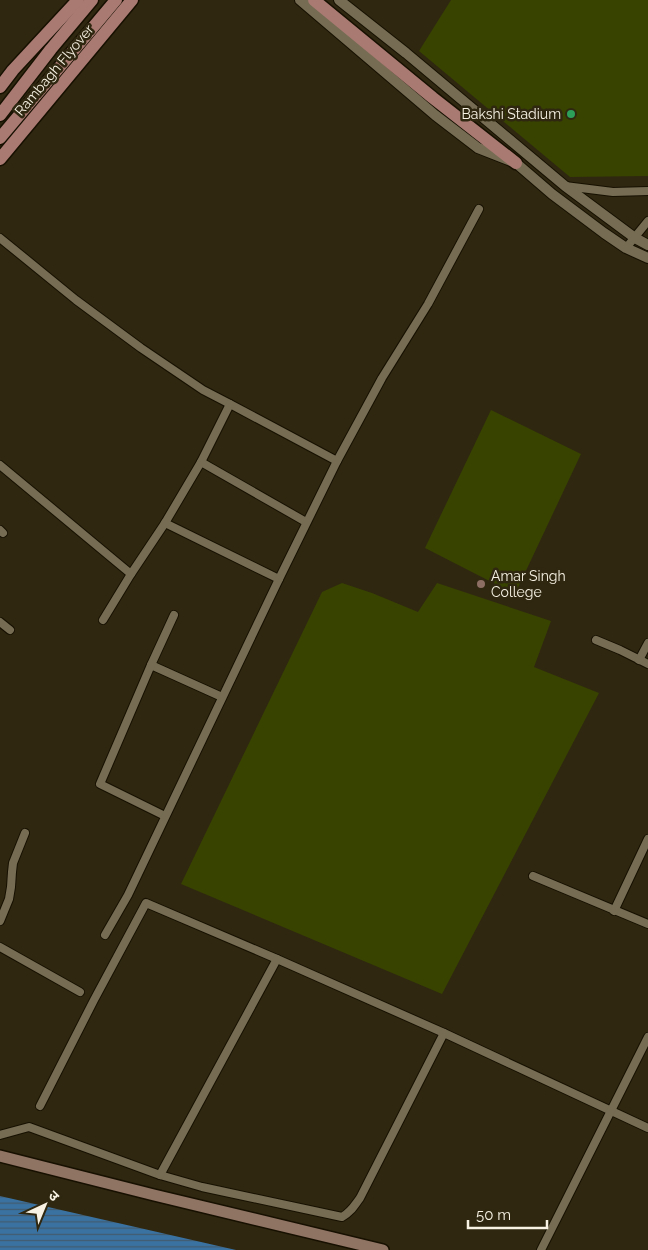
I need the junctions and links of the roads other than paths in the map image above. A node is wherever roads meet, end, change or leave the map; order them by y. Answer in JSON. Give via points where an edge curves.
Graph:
{"nodes":[{"id":1,"x":78,"y":0,"type":"edge"},
{"id":2,"x":92,"y":0,"type":"edge"},
{"id":3,"x":116,"y":0,"type":"edge"},
{"id":4,"x":123,"y":0,"type":"edge"},
{"id":5,"x":132,"y":0,"type":"edge"},
{"id":6,"x":300,"y":0,"type":"edge"},
{"id":7,"x":314,"y":0,"type":"edge"},
{"id":8,"x":339,"y":0,"type":"edge"},
{"id":9,"x":0,"y":87,"type":"edge"},
{"id":10,"x":0,"y":115,"type":"edge"},
{"id":11,"x":0,"y":138,"type":"edge"},
{"id":12,"x":0,"y":148,"type":"edge"},
{"id":13,"x":0,"y":159,"type":"edge"},
{"id":14,"x":516,"y":164,"type":"junction"},
{"id":15,"x":565,"y":186,"type":"junction"},
{"id":16,"x":648,"y":191,"type":"edge"},
{"id":17,"x":479,"y":209,"type":"dead end"},
{"id":18,"x":648,"y":221,"type":"edge"},
{"id":19,"x":0,"y":238,"type":"edge"},
{"id":20,"x":635,"y":238,"type":"junction"},
{"id":21,"x":648,"y":245,"type":"edge"},
{"id":22,"x":626,"y":248,"type":"junction"},
{"id":23,"x":648,"y":258,"type":"edge"},
{"id":24,"x":230,"y":404,"type":"junction"},
{"id":25,"x":337,"y":461,"type":"junction"},
{"id":26,"x":201,"y":462,"type":"junction"},
{"id":27,"x":0,"y":464,"type":"edge"},
{"id":28,"x":306,"y":522,"type":"junction"},
{"id":29,"x":165,"y":523,"type":"junction"},
{"id":30,"x":131,"y":574,"type":"junction"},
{"id":31,"x":279,"y":579,"type":"junction"},
{"id":32,"x":174,"y":615,"type":"dead end"},
{"id":33,"x":103,"y":620,"type":"dead end"},
{"id":34,"x":0,"y":622,"type":"edge"},
{"id":35,"x":10,"y":630,"type":"dead end"},
{"id":36,"x":596,"y":640,"type":"dead end"},
{"id":37,"x":648,"y":643,"type":"edge"},
{"id":38,"x":639,"y":660,"type":"junction"},
{"id":39,"x":648,"y":664,"type":"edge"},
{"id":40,"x":151,"y":665,"type":"junction"},
{"id":41,"x":222,"y":697,"type":"junction"},
{"id":42,"x":165,"y":816,"type":"junction"},
{"id":43,"x":25,"y":833,"type":"dead end"},
{"id":44,"x":648,"y":838,"type":"edge"},
{"id":45,"x":533,"y":876,"type":"dead end"},
{"id":46,"x":0,"y":897,"type":"edge"},
{"id":47,"x":9,"y":899,"type":"junction"},
{"id":48,"x":614,"y":911,"type":"junction"},
{"id":49,"x":0,"y":921,"type":"edge"},
{"id":50,"x":648,"y":924,"type":"edge"},
{"id":51,"x":105,"y":935,"type":"dead end"},
{"id":52,"x":0,"y":947,"type":"edge"},
{"id":53,"x":277,"y":959,"type":"junction"},
{"id":54,"x":80,"y":992,"type":"dead end"},
{"id":55,"x":444,"y":1033,"type":"junction"},
{"id":56,"x":648,"y":1037,"type":"edge"},
{"id":57,"x":40,"y":1106,"type":"dead end"},
{"id":58,"x":611,"y":1111,"type":"junction"},
{"id":59,"x":648,"y":1128,"type":"edge"},
{"id":60,"x":0,"y":1135,"type":"edge"},
{"id":61,"x":0,"y":1156,"type":"edge"},
{"id":62,"x":160,"y":1175,"type":"junction"},
{"id":63,"x":383,"y":1250,"type":"edge"},
{"id":64,"x":541,"y":1250,"type":"edge"}],
"edges":[{"from":1,"to":9,"type":"main road"},
{"from":2,"to":10,"type":"main road"},
{"from":3,"to":11,"type":"main road","name":"Rambagh Flyover"},
{"from":4,"to":12,"type":"main road"},
{"from":5,"to":13,"type":"main road","name":"Rambagh Flyover"},
{"from":6,"to":14,"type":"street","via":[[478,148]]},
{"from":7,"to":14,"type":"main road"},
{"from":8,"to":15,"type":"street"},
{"from":14,"to":22,"type":"street"},
{"from":15,"to":16,"type":"street","via":[[613,192]]},
{"from":15,"to":20,"type":"street"},
{"from":17,"to":25,"type":"street"},
{"from":18,"to":20,"type":"street"},
{"from":19,"to":24,"type":"street","via":[[141,348],[203,390]]},
{"from":20,"to":21,"type":"street"},
{"from":20,"to":22,"type":"street"},
{"from":22,"to":23,"type":"street"},
{"from":24,"to":25,"type":"street"},
{"from":24,"to":26,"type":"street"},
{"from":25,"to":28,"type":"street"},
{"from":26,"to":28,"type":"street"},
{"from":26,"to":29,"type":"street"},
{"from":27,"to":30,"type":"street"},
{"from":28,"to":31,"type":"street"},
{"from":29,"to":30,"type":"street"},
{"from":29,"to":31,"type":"street"},
{"from":30,"to":33,"type":"street"},
{"from":31,"to":41,"type":"street"},
{"from":32,"to":40,"type":"street"},
{"from":34,"to":35,"type":"street"},
{"from":36,"to":38,"type":"street"},
{"from":37,"to":38,"type":"street"},
{"from":38,"to":39,"type":"street"},
{"from":40,"to":41,"type":"street"},
{"from":40,"to":42,"type":"street","via":[[100,784]]},
{"from":41,"to":42,"type":"street"},
{"from":42,"to":51,"type":"street","via":[[128,895]]},
{"from":43,"to":47,"type":"street","via":[[13,863]]},
{"from":44,"to":48,"type":"street"},
{"from":45,"to":48,"type":"street"},
{"from":46,"to":47,"type":"street"},
{"from":47,"to":49,"type":"street"},
{"from":48,"to":50,"type":"street"},
{"from":52,"to":54,"type":"street"},
{"from":53,"to":55,"type":"street"},
{"from":53,"to":57,"type":"street","via":[[146,903]]},
{"from":53,"to":62,"type":"street"},
{"from":55,"to":58,"type":"street"},
{"from":55,"to":62,"type":"street","via":[[360,1198],[348,1214],[334,1216]]},
{"from":56,"to":58,"type":"street"},
{"from":58,"to":59,"type":"street"},
{"from":58,"to":64,"type":"street"},
{"from":60,"to":62,"type":"street","via":[[29,1127]]},
{"from":61,"to":63,"type":"main road"}]}
